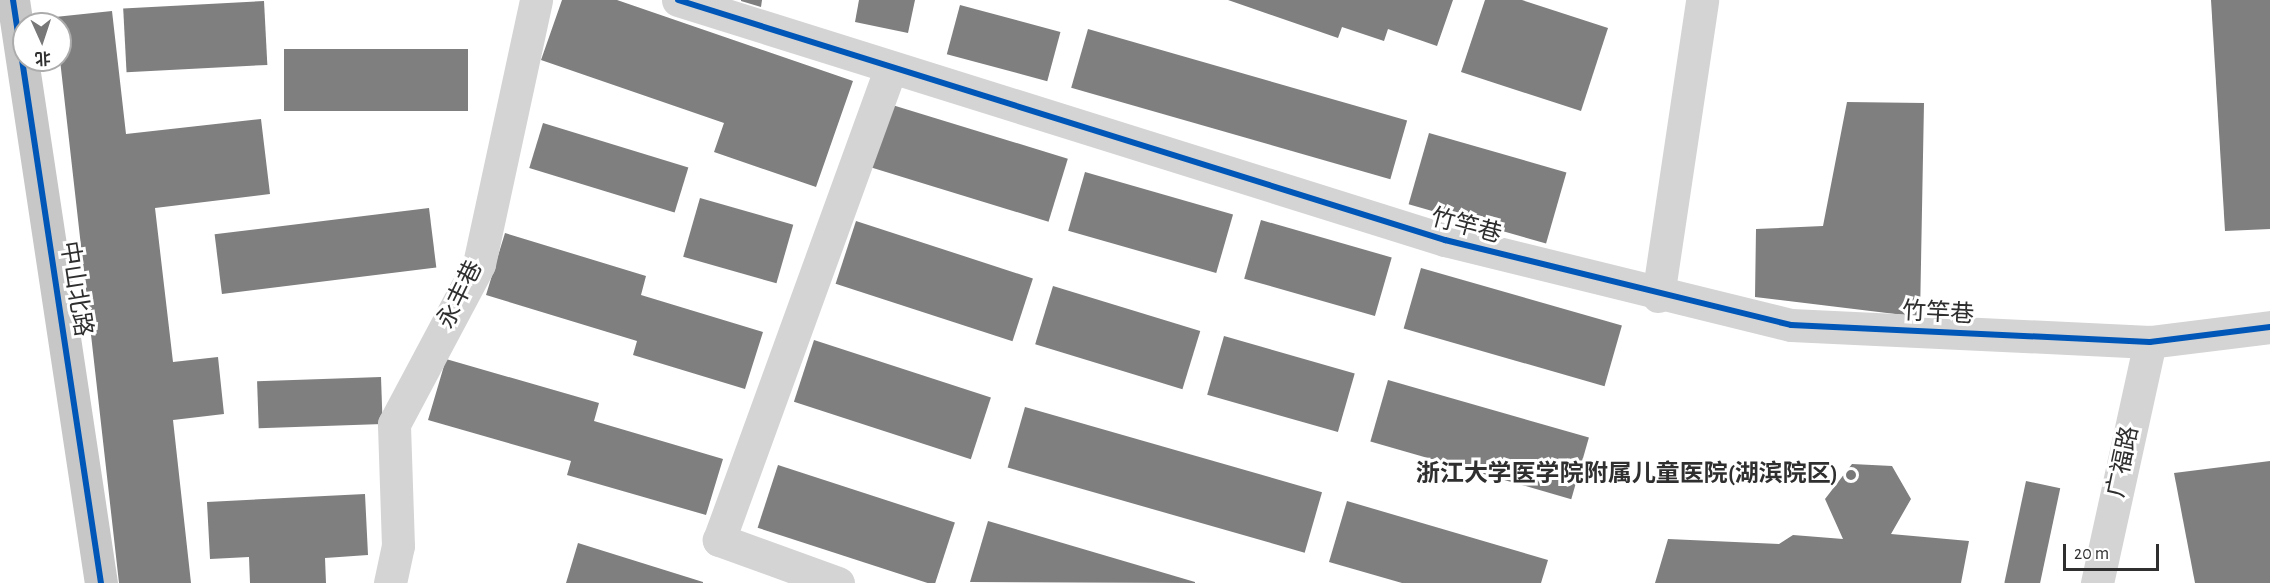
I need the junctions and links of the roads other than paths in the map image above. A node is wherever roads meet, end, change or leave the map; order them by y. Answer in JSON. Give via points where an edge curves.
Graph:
{"nodes":[{"id":1,"x":13,"y":0,"type":"edge"},
{"id":2,"x":536,"y":0,"type":"edge"},
{"id":3,"x":678,"y":0,"type":"edge"},
{"id":4,"x":1702,"y":0,"type":"edge"},
{"id":5,"x":890,"y":70,"type":"junction"},
{"id":6,"x":1658,"y":296,"type":"junction"},
{"id":7,"x":2270,"y":327,"type":"edge"},
{"id":8,"x":2150,"y":342,"type":"junction"},
{"id":9,"x":101,"y":583,"type":"edge"},
{"id":10,"x":390,"y":583,"type":"edge"},
{"id":11,"x":838,"y":583,"type":"edge"},
{"id":12,"x":2097,"y":583,"type":"edge"}],
"edges":[{"from":1,"to":9,"type":"main road","name":"中山北路"},
{"from":2,"to":10,"type":"street","name":"永丰巷","via":[[479,264],[394,424],[398,546]]},
{"from":3,"to":5,"type":"street","name":"竹竿巷"},
{"from":4,"to":6,"type":"street"},
{"from":5,"to":6,"type":"street","name":"竹竿巷","via":[[1444,240]]},
{"from":5,"to":11,"type":"street","via":[[719,540]]},
{"from":6,"to":8,"type":"street","name":"竹竿巷","via":[[1791,325]]},
{"from":7,"to":8,"type":"street","name":"竹竿巷"},
{"from":8,"to":12,"type":"street","name":"广福路"}]}
